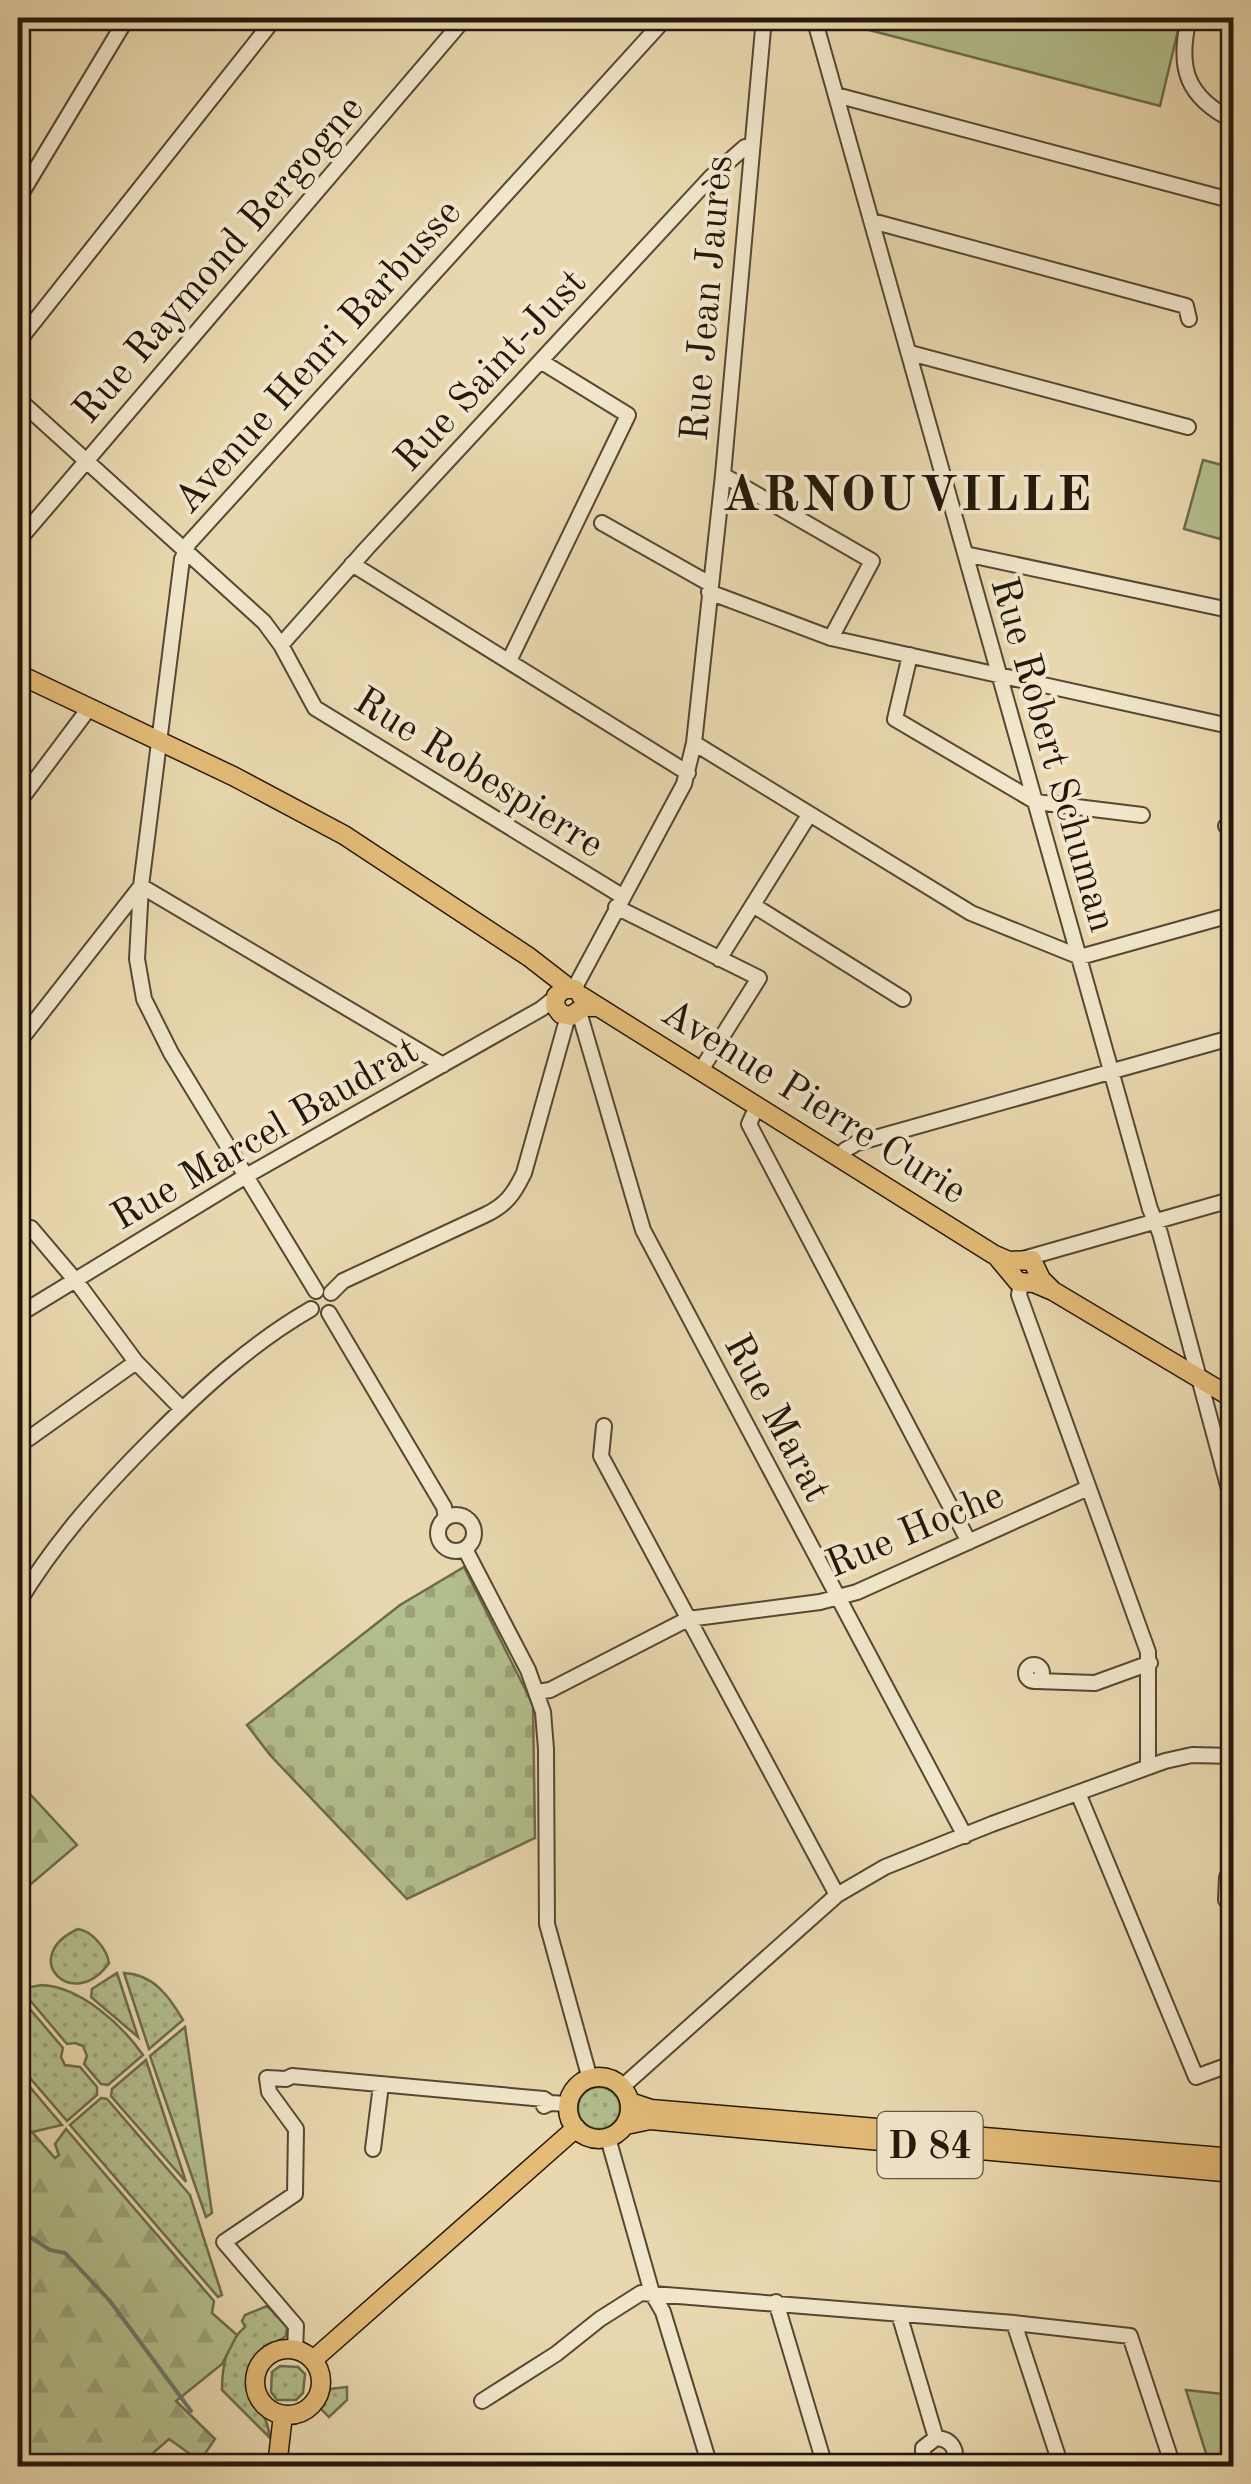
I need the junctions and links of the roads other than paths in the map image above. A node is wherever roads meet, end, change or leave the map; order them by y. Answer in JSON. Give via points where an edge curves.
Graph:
{"nodes":[{"id":1,"x":127,"y":18,"type":"edge"},
{"id":2,"x":276,"y":18,"type":"edge"},
{"id":3,"x":465,"y":18,"type":"edge"},
{"id":4,"x":666,"y":18,"type":"edge"},
{"id":5,"x":764,"y":18,"type":"edge"},
{"id":6,"x":814,"y":18,"type":"edge"},
{"id":7,"x":1189,"y":18,"type":"edge"},
{"id":8,"x":836,"y":94,"type":"junction"},
{"id":9,"x":1234,"y":121,"type":"edge"},
{"id":10,"x":751,"y":148,"type":"junction"},
{"id":11,"x":18,"y":199,"type":"edge"},
{"id":12,"x":1234,"y":201,"type":"edge"},
{"id":13,"x":872,"y":221,"type":"junction"},
{"id":14,"x":1188,"y":319,"type":"dead end"},
{"id":15,"x":18,"y":342,"type":"edge"},
{"id":16,"x":910,"y":353,"type":"junction"},
{"id":17,"x":542,"y":362,"type":"junction"},
{"id":18,"x":18,"y":398,"type":"edge"},
{"id":19,"x":1188,"y":427,"type":"dead end"},
{"id":20,"x":86,"y":461,"type":"junction"},
{"id":21,"x":723,"y":475,"type":"junction"},
{"id":22,"x":602,"y":524,"type":"dead end"},
{"id":23,"x":18,"y":541,"type":"edge"},
{"id":24,"x":186,"y":552,"type":"junction"},
{"id":25,"x":965,"y":554,"type":"junction"},
{"id":26,"x":352,"y":564,"type":"junction"},
{"id":27,"x":710,"y":588,"type":"junction"},
{"id":28,"x":1234,"y":611,"type":"edge"},
{"id":29,"x":831,"y":638,"type":"junction"},
{"id":30,"x":281,"y":645,"type":"junction"},
{"id":31,"x":910,"y":656,"type":"junction"},
{"id":32,"x":509,"y":661,"type":"junction"},
{"id":33,"x":18,"y":674,"type":"edge"},
{"id":34,"x":1000,"y":676,"type":"junction"},
{"id":35,"x":90,"y":707,"type":"junction"},
{"id":36,"x":1234,"y":727,"type":"edge"},
{"id":37,"x":159,"y":740,"type":"junction"},
{"id":38,"x":694,"y":743,"type":"junction"},
{"id":39,"x":688,"y":773,"type":"junction"},
{"id":40,"x":1036,"y":802,"type":"junction"},
{"id":41,"x":18,"y":804,"type":"edge"},
{"id":42,"x":809,"y":814,"type":"junction"},
{"id":43,"x":1142,"y":815,"type":"dead end"},
{"id":44,"x":142,"y":886,"type":"junction"},
{"id":45,"x":619,"y":902,"type":"junction"},
{"id":46,"x":753,"y":904,"type":"junction"},
{"id":47,"x":1234,"y":914,"type":"edge"},
{"id":48,"x":1080,"y":957,"type":"junction"},
{"id":49,"x":719,"y":960,"type":"junction"},
{"id":50,"x":903,"y":999,"type":"dead end"},
{"id":51,"x":572,"y":1004,"type":"junction"},
{"id":52,"x":1234,"y":1037,"type":"edge"},
{"id":53,"x":18,"y":1042,"type":"edge"},
{"id":54,"x":443,"y":1065,"type":"junction"},
{"id":55,"x":701,"y":1070,"type":"junction"},
{"id":56,"x":1111,"y":1072,"type":"junction"},
{"id":57,"x":757,"y":1106,"type":"junction"},
{"id":58,"x":839,"y":1160,"type":"junction"},
{"id":59,"x":246,"y":1176,"type":"junction"},
{"id":60,"x":1234,"y":1200,"type":"edge"},
{"id":61,"x":1155,"y":1220,"type":"junction"},
{"id":62,"x":32,"y":1228,"type":"dead end"},
{"id":63,"x":1028,"y":1269,"type":"junction"},
{"id":64,"x":76,"y":1280,"type":"junction"},
{"id":65,"x":323,"y":1292,"type":"junction"},
{"id":66,"x":311,"y":1309,"type":"junction"},
{"id":67,"x":329,"y":1312,"type":"junction"},
{"id":68,"x":18,"y":1315,"type":"edge"},
{"id":69,"x":136,"y":1362,"type":"junction"},
{"id":70,"x":1201,"y":1381,"type":"junction"},
{"id":71,"x":1234,"y":1399,"type":"edge"},
{"id":72,"x":182,"y":1409,"type":"junction"},
{"id":73,"x":604,"y":1426,"type":"dead end"},
{"id":74,"x":18,"y":1432,"type":"edge"},
{"id":75,"x":1088,"y":1488,"type":"junction"},
{"id":76,"x":1234,"y":1508,"type":"edge"},
{"id":77,"x":446,"y":1518,"type":"junction"},
{"id":78,"x":969,"y":1542,"type":"junction"},
{"id":79,"x":465,"y":1549,"type":"junction"},
{"id":80,"x":839,"y":1598,"type":"junction"},
{"id":81,"x":18,"y":1603,"type":"edge"},
{"id":82,"x":688,"y":1619,"type":"junction"},
{"id":83,"x":1150,"y":1663,"type":"junction"},
{"id":84,"x":1037,"y":1681,"type":"dead end"},
{"id":85,"x":537,"y":1692,"type":"junction"},
{"id":86,"x":1234,"y":1756,"type":"edge"},
{"id":87,"x":1148,"y":1767,"type":"junction"},
{"id":88,"x":1078,"y":1793,"type":"junction"},
{"id":89,"x":965,"y":1836,"type":"junction"},
{"id":90,"x":1234,"y":1877,"type":"edge"},
{"id":91,"x":836,"y":1895,"type":"junction"},
{"id":92,"x":1234,"y":1900,"type":"edge"},
{"id":93,"x":1234,"y":2063,"type":"edge"},
{"id":94,"x":590,"y":2079,"type":"junction"},
{"id":95,"x":380,"y":2089,"type":"junction"},
{"id":96,"x":626,"y":2094,"type":"junction"},
{"id":97,"x":559,"y":2104,"type":"junction"},
{"id":98,"x":626,"y":2124,"type":"junction"},
{"id":99,"x":576,"y":2128,"type":"junction"},
{"id":100,"x":608,"y":2138,"type":"junction"},
{"id":101,"x":372,"y":2149,"type":"dead end"},
{"id":102,"x":1234,"y":2158,"type":"edge"},
{"id":103,"x":1234,"y":2173,"type":"edge"},
{"id":104,"x":652,"y":2293,"type":"junction"},
{"id":105,"x":776,"y":2302,"type":"junction"},
{"id":106,"x":899,"y":2314,"type":"junction"},
{"id":107,"x":1014,"y":2322,"type":"junction"},
{"id":108,"x":295,"y":2350,"type":"junction"},
{"id":109,"x":313,"y":2360,"type":"junction"},
{"id":110,"x":482,"y":2401,"type":"dead end"},
{"id":111,"x":282,"y":2415,"type":"junction"},
{"id":112,"x":936,"y":2438,"type":"junction"},
{"id":113,"x":277,"y":2466,"type":"edge"},
{"id":114,"x":710,"y":2466,"type":"edge"},
{"id":115,"x":826,"y":2466,"type":"edge"},
{"id":116,"x":927,"y":2466,"type":"edge"},
{"id":117,"x":951,"y":2466,"type":"edge"},
{"id":118,"x":1060,"y":2466,"type":"edge"},
{"id":119,"x":1172,"y":2466,"type":"edge"}],
"edges":[{"from":1,"to":11,"type":"street"},
{"from":2,"to":15,"type":"street"},
{"from":3,"to":20,"type":"street","name":"Rue Raymond Bergogne"},
{"from":4,"to":24,"type":"street","name":"Avenue Henri Barbusse"},
{"from":5,"to":10,"type":"street","name":"Rue Jean Jaurès"},
{"from":6,"to":8,"type":"street","name":"Rue Robert Schuman"},
{"from":7,"to":9,"type":"street","via":[[1182,47],[1191,86],[1206,105]]},
{"from":8,"to":12,"type":"street"},
{"from":8,"to":13,"type":"street","name":"Rue Robert Schuman"},
{"from":10,"to":17,"type":"street","name":"Rue Saint-Just","via":[[711,178]]},
{"from":10,"to":21,"type":"street","name":"Rue Jean Jaurès"},
{"from":13,"to":14,"type":"street","via":[[1186,306]]},
{"from":13,"to":16,"type":"street","name":"Rue Robert Schuman"},
{"from":16,"to":19,"type":"street"},
{"from":16,"to":25,"type":"street","name":"Rue Robert Schuman"},
{"from":17,"to":26,"type":"street","name":"Rue Saint-Just"},
{"from":17,"to":32,"type":"street","via":[[628,415]]},
{"from":18,"to":20,"type":"street","name":"Rue Robespierre"},
{"from":20,"to":23,"type":"street","name":"Rue Raymond Bergogne"},
{"from":20,"to":24,"type":"street","name":"Rue Robespierre"},
{"from":21,"to":27,"type":"street","name":"Rue Jean Jaurès"},
{"from":21,"to":29,"type":"street","via":[[872,561]]},
{"from":22,"to":27,"type":"street"},
{"from":24,"to":30,"type":"street","name":"Rue Robespierre"},
{"from":24,"to":37,"type":"street","name":"Avenue Henri Barbusse"},
{"from":25,"to":28,"type":"street"},
{"from":25,"to":34,"type":"street","name":"Rue Robert Schuman"},
{"from":26,"to":30,"type":"street","name":"Rue Saint-Just"},
{"from":26,"to":32,"type":"street"},
{"from":27,"to":29,"type":"street"},
{"from":27,"to":38,"type":"street","name":"Rue Jean Jaurès"},
{"from":29,"to":31,"type":"street"},
{"from":30,"to":45,"type":"street","name":"Rue Robespierre","via":[[316,708]]},
{"from":31,"to":34,"type":"street"},
{"from":31,"to":40,"type":"street","via":[[896,719]]},
{"from":32,"to":39,"type":"street"},
{"from":33,"to":35,"type":"main road"},
{"from":34,"to":36,"type":"street"},
{"from":34,"to":40,"type":"street","name":"Rue Robert Schuman"},
{"from":35,"to":37,"type":"main road"},
{"from":35,"to":41,"type":"street"},
{"from":37,"to":44,"type":"street","name":"Avenue Henri Barbusse"},
{"from":37,"to":51,"type":"main road","via":[[344,835],[546,970]]},
{"from":38,"to":39,"type":"street","name":"Rue Jean Jaurès"},
{"from":38,"to":42,"type":"street"},
{"from":39,"to":45,"type":"street","name":"Rue Jean Jaurès"},
{"from":40,"to":43,"type":"street"},
{"from":40,"to":48,"type":"street","name":"Rue Robert Schuman"},
{"from":42,"to":46,"type":"street"},
{"from":42,"to":48,"type":"street","via":[[970,913]]},
{"from":44,"to":53,"type":"street"},
{"from":44,"to":54,"type":"street"},
{"from":44,"to":59,"type":"street","name":"Avenue Henri Barbusse","via":[[136,958],[144,999]]},
{"from":45,"to":49,"type":"street","name":"Rue Robespierre"},
{"from":45,"to":51,"type":"street","name":"Rue Jean Jaurès"},
{"from":46,"to":49,"type":"street"},
{"from":46,"to":50,"type":"street"},
{"from":47,"to":48,"type":"street"},
{"from":48,"to":56,"type":"street","name":"Rue Robert Schuman"},
{"from":49,"to":55,"type":"street","name":"Rue Robespierre","via":[[759,978]]},
{"from":51,"to":54,"type":"street","name":"Rue Marcel Baudrat"},
{"from":51,"to":55,"type":"main road","name":"Avenue Pierre Curie"},
{"from":51,"to":65,"type":"street","name":"Rue Jean Jaurès","via":[[512,1196],[485,1216]]},
{"from":51,"to":80,"type":"street","name":"Rue Marat","via":[[643,1230]]},
{"from":52,"to":56,"type":"street"},
{"from":54,"to":59,"type":"street","name":"Rue Marcel Baudrat"},
{"from":55,"to":57,"type":"main road","name":"Avenue Pierre Curie"},
{"from":56,"to":58,"type":"street","via":[[857,1143]]},
{"from":56,"to":61,"type":"street","name":"Rue Robert Schuman"},
{"from":57,"to":58,"type":"main road","name":"Avenue Pierre Curie"},
{"from":57,"to":78,"type":"street","via":[[749,1124]]},
{"from":58,"to":63,"type":"main road","name":"Avenue Pierre Curie"},
{"from":59,"to":64,"type":"street","name":"Rue Marcel Baudrat"},
{"from":59,"to":65,"type":"street","name":"Avenue Henri Barbusse"},
{"from":60,"to":61,"type":"street"},
{"from":61,"to":63,"type":"street"},
{"from":61,"to":70,"type":"street","name":"Rue Robert Schuman"},
{"from":62,"to":64,"type":"street"},
{"from":63,"to":70,"type":"main road","name":"Avenue Pierre Curie"},
{"from":63,"to":75,"type":"street","via":[[1019,1295]]},
{"from":64,"to":68,"type":"street","name":"Rue Marcel Baudrat"},
{"from":64,"to":69,"type":"street"},
{"from":65,"to":66,"type":"street","via":[[310,1297]]},
{"from":65,"to":67,"type":"street","via":[[334,1301]]},
{"from":66,"to":67,"type":"street"},
{"from":66,"to":72,"type":"street","via":[[238,1357]]},
{"from":67,"to":77,"type":"street"},
{"from":69,"to":72,"type":"street"},
{"from":69,"to":74,"type":"street","via":[[28,1439]]},
{"from":70,"to":71,"type":"main road","name":"Avenue Pierre Curie"},
{"from":70,"to":76,"type":"street","name":"Rue Robert Schuman"},
{"from":72,"to":81,"type":"street","via":[[86,1508]]},
{"from":73,"to":82,"type":"street","via":[[602,1456]]},
{"from":75,"to":78,"type":"street","name":"Rue Hoche"},
{"from":75,"to":83,"type":"street"},
{"from":77,"to":79,"type":"street","via":[[439,1527],[441,1543]]},
{"from":77,"to":79,"type":"street","via":[[464,1516],[472,1524],[473,1541]]},
{"from":78,"to":80,"type":"street","name":"Rue Hoche"},
{"from":79,"to":85,"type":"street"},
{"from":80,"to":82,"type":"street","name":"Rue Hoche"},
{"from":80,"to":89,"type":"street","name":"Rue Marat"},
{"from":82,"to":85,"type":"street","name":"Rue Hoche"},
{"from":82,"to":91,"type":"street"},
{"from":83,"to":84,"type":"street","via":[[1095,1683]]},
{"from":83,"to":87,"type":"street"},
{"from":85,"to":94,"type":"street","via":[[546,1728],[547,1924]]},
{"from":86,"to":87,"type":"street","via":[[1182,1756]]},
{"from":87,"to":88,"type":"street"},
{"from":88,"to":89,"type":"street"},
{"from":88,"to":93,"type":"street","via":[[1196,2077]]},
{"from":89,"to":91,"type":"street","via":[[884,1867]]},
{"from":90,"to":92,"type":"street","via":[[1227,1877],[1226,1900]]},
{"from":91,"to":96,"type":"street"},
{"from":94,"to":96,"type":"main road","via":[[607,2078]]},
{"from":94,"to":97,"type":"main road"},
{"from":95,"to":97,"type":"street"},
{"from":95,"to":101,"type":"street"},
{"from":95,"to":108,"type":"street","via":[[266,2078],[296,2129],[295,2194],[224,2242],[296,2326]]},
{"from":96,"to":98,"type":"main road"},
{"from":96,"to":102,"type":"main road","number":"D 84","via":[[650,2108]]},
{"from":97,"to":99,"type":"main road"},
{"from":98,"to":100,"type":"main road"},
{"from":98,"to":103,"type":"main road","number":"D 84","via":[[650,2120]]},
{"from":99,"to":100,"type":"main road","via":[[587,2137]]},
{"from":99,"to":109,"type":"main road"},
{"from":100,"to":104,"type":"street"},
{"from":104,"to":105,"type":"street"},
{"from":104,"to":110,"type":"street","via":[[600,2319]]},
{"from":104,"to":114,"type":"street","via":[[664,2312]]},
{"from":105,"to":106,"type":"street"},
{"from":105,"to":115,"type":"street"},
{"from":106,"to":107,"type":"street"},
{"from":106,"to":112,"type":"street"},
{"from":107,"to":118,"type":"street"},
{"from":107,"to":119,"type":"street","via":[[1130,2336]]},
{"from":108,"to":109,"type":"main road"},
{"from":108,"to":111,"type":"main road","via":[[268,2356],[256,2374],[262,2403]]},
{"from":109,"to":111,"type":"main road","via":[[321,2376],[316,2401]]},
{"from":111,"to":113,"type":"main road"},
{"from":112,"to":116,"type":"street","via":[[923,2448]]},
{"from":112,"to":117,"type":"street","via":[[954,2447]]}]}
